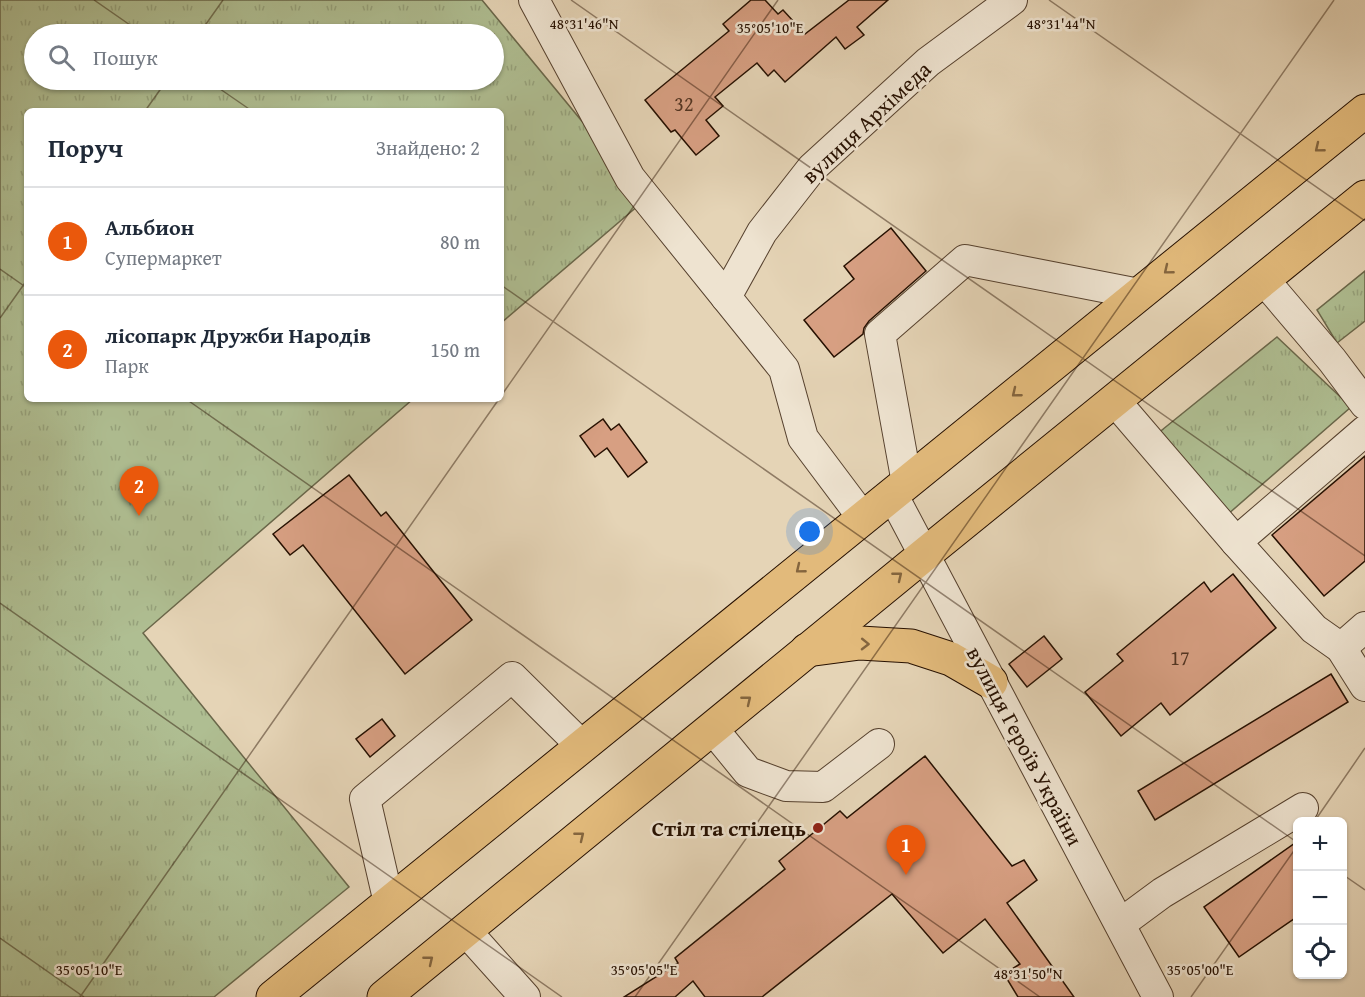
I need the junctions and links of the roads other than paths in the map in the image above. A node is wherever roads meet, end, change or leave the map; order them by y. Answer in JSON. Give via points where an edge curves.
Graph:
{"nodes":[{"id":1,"x":534,"y":0,"type":"edge"},
{"id":2,"x":1012,"y":0,"type":"edge"},
{"id":3,"x":1365,"y":111,"type":"edge"},
{"id":4,"x":1365,"y":197,"type":"edge"},
{"id":5,"x":1264,"y":280,"type":"junction"},
{"id":6,"x":1139,"y":294,"type":"junction"},
{"id":7,"x":726,"y":297,"type":"junction"},
{"id":8,"x":1115,"y":401,"type":"junction"},
{"id":9,"x":1365,"y":404,"type":"edge"},
{"id":10,"x":1365,"y":431,"type":"edge"},
{"id":11,"x":899,"y":489,"type":"junction"},
{"id":12,"x":863,"y":518,"type":"junction"},
{"id":13,"x":1236,"y":542,"type":"junction"},
{"id":14,"x":924,"y":555,"type":"junction"},
{"id":15,"x":1365,"y":627,"type":"edge"},
{"id":16,"x":1341,"y":648,"type":"junction"},
{"id":17,"x":807,"y":650,"type":"junction"},
{"id":18,"x":991,"y":682,"type":"junction"},
{"id":19,"x":1365,"y":686,"type":"edge"},
{"id":20,"x":712,"y":728,"type":"junction"},
{"id":21,"x":879,"y":744,"type":"dead end"},
{"id":22,"x":582,"y":746,"type":"junction"},
{"id":23,"x":1303,"y":808,"type":"dead end"},
{"id":24,"x":388,"y":903,"type":"junction"},
{"id":25,"x":1120,"y":924,"type":"junction"},
{"id":26,"x":465,"y":930,"type":"junction"},
{"id":27,"x":273,"y":997,"type":"edge"},
{"id":28,"x":384,"y":997,"type":"edge"},
{"id":29,"x":525,"y":997,"type":"edge"},
{"id":30,"x":1158,"y":997,"type":"edge"}],
"edges":[{"from":1,"to":7,"type":"street","via":[[630,178]]},
{"from":2,"to":7,"type":"street","name":"вулиця Архімеда","via":[[928,62],[812,168],[762,232]]},
{"from":3,"to":6,"type":"main road","one_way":true},
{"from":4,"to":5,"type":"main road"},
{"from":5,"to":8,"type":"main road"},
{"from":5,"to":9,"type":"street"},
{"from":6,"to":11,"type":"main road","one_way":true},
{"from":6,"to":11,"type":"street","name":"вулиця Героїв України","via":[[965,260],[880,334]]},
{"from":7,"to":12,"type":"street","via":[[784,369],[803,438]]},
{"from":8,"to":13,"type":"street"},
{"from":8,"to":14,"type":"main road"},
{"from":10,"to":13,"type":"street"},
{"from":11,"to":12,"type":"main road"},
{"from":11,"to":14,"type":"street","name":"вулиця Героїв України"},
{"from":12,"to":22,"type":"main road","one_way":true},
{"from":13,"to":16,"type":"street","via":[[1314,629]]},
{"from":17,"to":14,"type":"main road","one_way":true},
{"from":14,"to":18,"type":"street","name":"вулиця Героїв України"},
{"from":15,"to":16,"type":"street"},
{"from":16,"to":19,"type":"street"},
{"from":17,"to":18,"type":"main road","one_way":true,"via":[[860,643],[911,646],[951,659]]},
{"from":20,"to":17,"type":"main road","one_way":true},
{"from":18,"to":25,"type":"street","name":"вулиця Героїв України"},
{"from":20,"to":21,"type":"street","via":[[748,772],[786,786],[823,787]]},
{"from":26,"to":20,"type":"main road","one_way":true},
{"from":22,"to":24,"type":"main road"},
{"from":22,"to":24,"type":"street","via":[[512,677],[365,799]]},
{"from":23,"to":25,"type":"street","via":[[1162,893]]},
{"from":24,"to":27,"type":"main road"},
{"from":25,"to":30,"type":"street","name":"вулиця Героїв України"},
{"from":28,"to":26,"type":"main road","one_way":true},
{"from":26,"to":29,"type":"street"}]}
